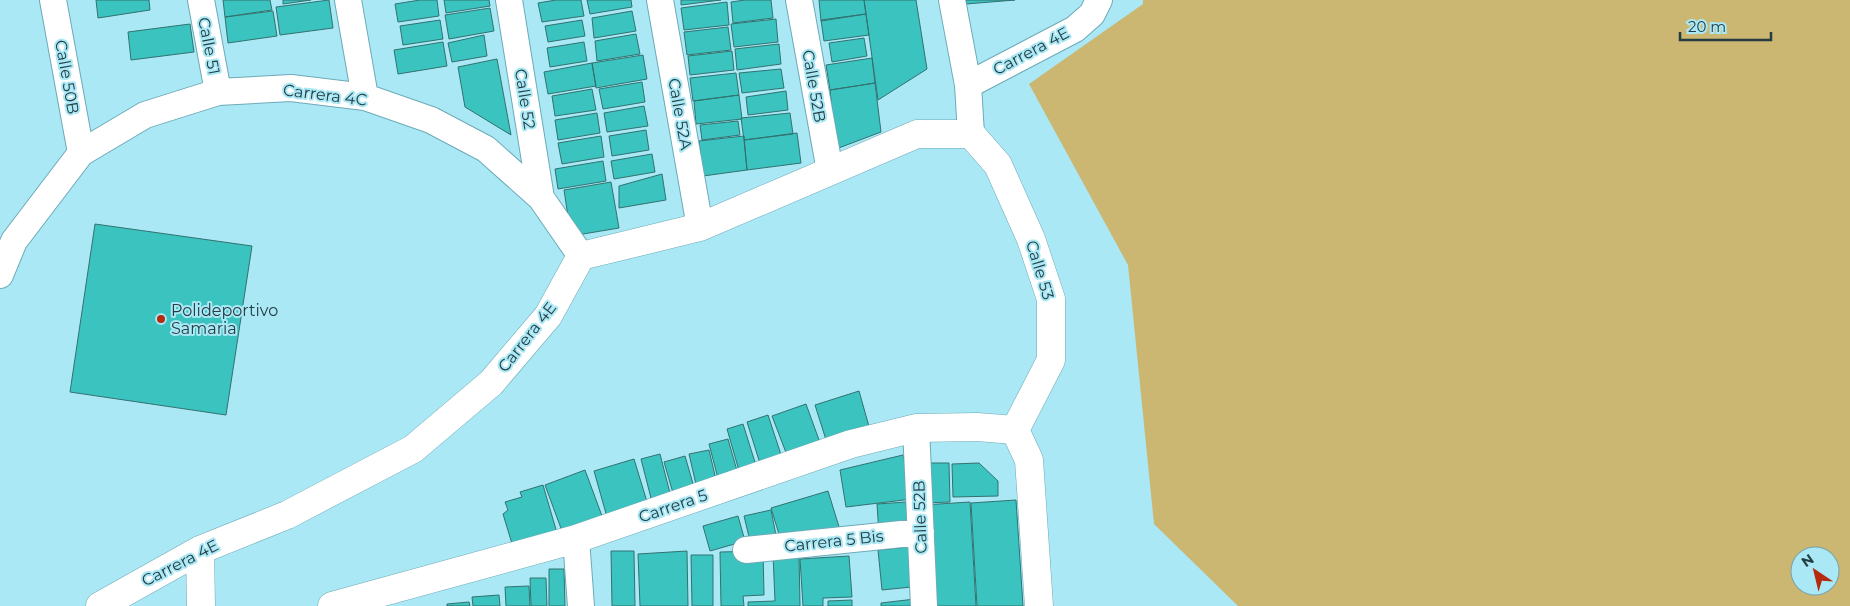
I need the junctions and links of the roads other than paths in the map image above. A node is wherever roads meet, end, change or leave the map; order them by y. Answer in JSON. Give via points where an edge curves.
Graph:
{"nodes":[{"id":1,"x":53,"y":0,"type":"edge"},
{"id":2,"x":201,"y":0,"type":"edge"},
{"id":3,"x":348,"y":0,"type":"edge"},
{"id":4,"x":508,"y":0,"type":"edge"},
{"id":5,"x":660,"y":0,"type":"edge"},
{"id":6,"x":799,"y":0,"type":"edge"},
{"id":7,"x":952,"y":0,"type":"edge"},
{"id":8,"x":1096,"y":7,"type":"edge"},
{"id":9,"x":968,"y":85,"type":"junction"},
{"id":10,"x":218,"y":92,"type":"junction"},
{"id":11,"x":365,"y":97,"type":"junction"},
{"id":12,"x":971,"y":134,"type":"junction"},
{"id":13,"x":81,"y":153,"type":"junction"},
{"id":14,"x":830,"y":172,"type":"junction"},
{"id":15,"x":541,"y":198,"type":"junction"},
{"id":16,"x":700,"y":227,"type":"junction"},
{"id":17,"x":7,"y":237,"type":"edge"},
{"id":18,"x":581,"y":256,"type":"junction"},
{"id":19,"x":0,"y":275,"type":"edge"},
{"id":20,"x":916,"y":428,"type":"junction"},
{"id":21,"x":1015,"y":430,"type":"junction"},
{"id":22,"x":921,"y":532,"type":"junction"},
{"id":23,"x":576,"y":539,"type":"junction"},
{"id":24,"x":200,"y":550,"type":"junction"},
{"id":25,"x":746,"y":550,"type":"dead end"},
{"id":26,"x":100,"y":606,"type":"edge"},
{"id":27,"x":201,"y":606,"type":"edge"},
{"id":28,"x":332,"y":606,"type":"edge"},
{"id":29,"x":581,"y":606,"type":"edge"},
{"id":30,"x":924,"y":606,"type":"edge"},
{"id":31,"x":1039,"y":606,"type":"edge"}],
"edges":[{"from":1,"to":13,"type":"street","name":"Calle 50B"},
{"from":2,"to":10,"type":"street","name":"Calle 51"},
{"from":3,"to":11,"type":"street"},
{"from":4,"to":15,"type":"street","name":"Calle 52"},
{"from":5,"to":16,"type":"street","name":"Calle 52A"},
{"from":6,"to":14,"type":"street","name":"Calle 52B"},
{"from":7,"to":9,"type":"street"},
{"from":8,"to":9,"type":"street","name":"Carrera 4E","via":[[1075,28]]},
{"from":9,"to":12,"type":"street"},
{"from":10,"to":11,"type":"street","name":"Carrera 4C","via":[[291,88]]},
{"from":10,"to":13,"type":"street","name":"Carrera 4C","via":[[145,115]]},
{"from":11,"to":15,"type":"street","name":"Carrera 4C","via":[[431,120],[486,149]]},
{"from":12,"to":14,"type":"street","via":[[918,134]]},
{"from":12,"to":21,"type":"street","name":"Calle 53","via":[[998,165],[1031,239],[1050,299],[1051,360]]},
{"from":13,"to":17,"type":"street","name":"Carrera 4C"},
{"from":14,"to":16,"type":"street"},
{"from":15,"to":18,"type":"street","name":"Carrera 4C"},
{"from":16,"to":18,"type":"street"},
{"from":17,"to":19,"type":"street","name":"Carrera 4C"},
{"from":18,"to":24,"type":"street","name":"Carrera 4E","via":[[548,316],[497,376],[413,449],[287,515]]},
{"from":20,"to":21,"type":"street","name":"Carrera 5"},
{"from":20,"to":22,"type":"street","name":"Calle 52B"},
{"from":20,"to":23,"type":"street","name":"Carrera 5","via":[[851,444]]},
{"from":21,"to":31,"type":"street","via":[[1029,460]]},
{"from":22,"to":25,"type":"street","name":"Carrera 5 Bis"},
{"from":22,"to":30,"type":"street","name":"Calle 52B"},
{"from":23,"to":28,"type":"street","name":"Carrera 5"},
{"from":23,"to":29,"type":"street"},
{"from":24,"to":26,"type":"street","name":"Carrera 4E"},
{"from":24,"to":27,"type":"street"}]}
